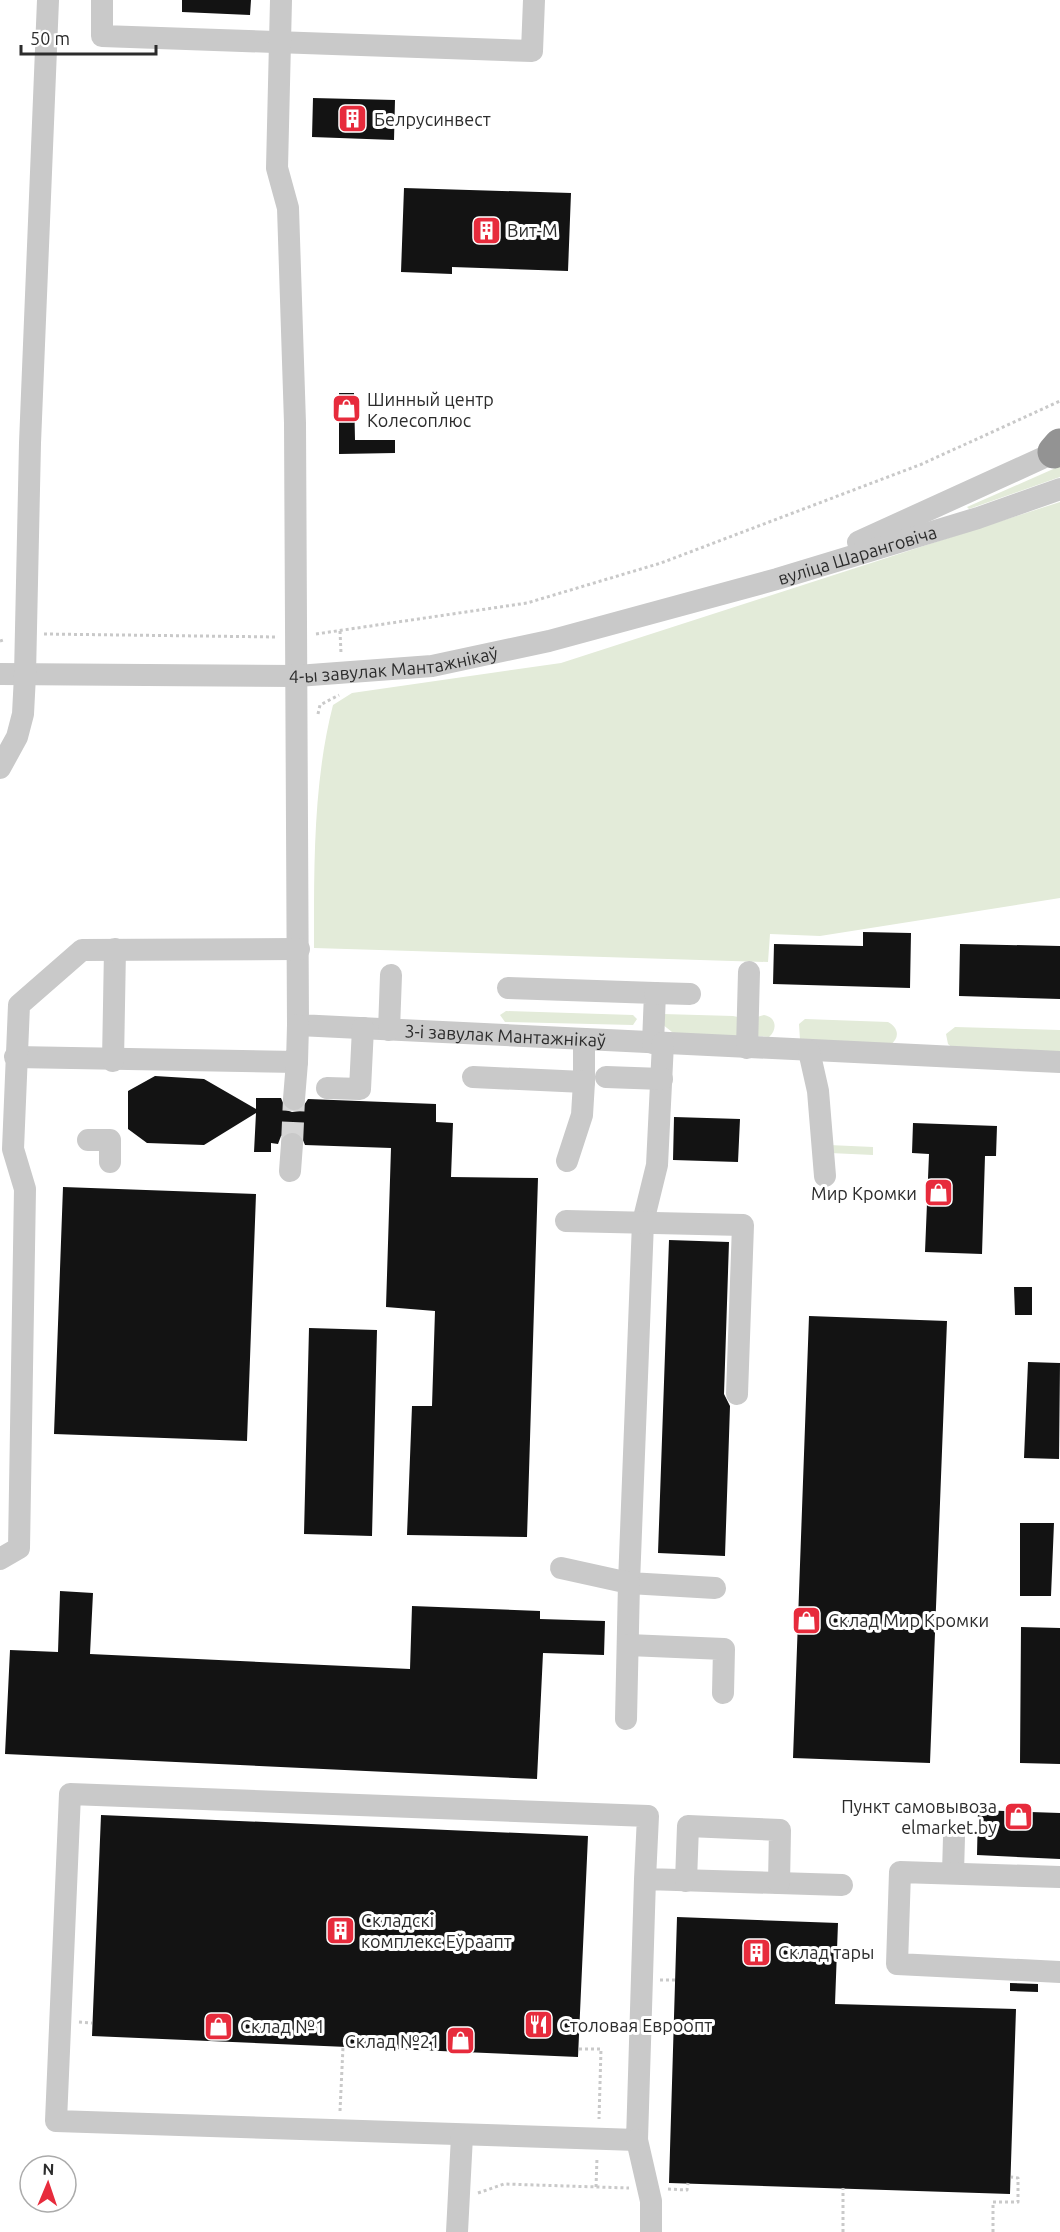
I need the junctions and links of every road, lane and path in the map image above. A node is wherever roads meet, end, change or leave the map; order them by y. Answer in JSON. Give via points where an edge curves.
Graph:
{"nodes":[{"id":1,"x":48,"y":0,"type":"edge"},
{"id":2,"x":102,"y":0,"type":"edge"},
{"id":3,"x":281,"y":0,"type":"edge"},
{"id":4,"x":534,"y":0,"type":"edge"},
{"id":5,"x":279,"y":42,"type":"junction"},
{"id":6,"x":1060,"y":401,"type":"edge"},
{"id":7,"x":1058,"y":449,"type":"edge"},
{"id":8,"x":1060,"y":489,"type":"edge"},
{"id":9,"x":777,"y":579,"type":"junction"},
{"id":10,"x":340,"y":631,"type":"junction"},
{"id":11,"x":34,"y":633,"type":"dead end"},
{"id":12,"x":313,"y":635,"type":"dead end"},
{"id":13,"x":280,"y":637,"type":"dead end"},
{"id":14,"x":341,"y":654,"type":"dead end"},
{"id":15,"x":0,"y":674,"type":"edge"},
{"id":16,"x":25,"y":675,"type":"junction"},
{"id":17,"x":297,"y":676,"type":"junction"},
{"id":18,"x":0,"y":768,"type":"edge"},
{"id":19,"x":115,"y":949,"type":"junction"},
{"id":20,"x":299,"y":949,"type":"junction"},
{"id":21,"x":749,"y":972,"type":"dead end"},
{"id":22,"x":391,"y":975,"type":"dead end"},
{"id":23,"x":508,"y":988,"type":"dead end"},
{"id":24,"x":655,"y":993,"type":"junction"},
{"id":25,"x":690,"y":994,"type":"dead end"},
{"id":26,"x":298,"y":1024,"type":"junction"},
{"id":27,"x":363,"y":1028,"type":"junction"},
{"id":28,"x":389,"y":1030,"type":"junction"},
{"id":29,"x":584,"y":1039,"type":"junction"},
{"id":30,"x":658,"y":1043,"type":"junction"},
{"id":31,"x":747,"y":1048,"type":"junction"},
{"id":32,"x":809,"y":1051,"type":"junction"},
{"id":33,"x":15,"y":1058,"type":"junction"},
{"id":34,"x":113,"y":1061,"type":"junction"},
{"id":35,"x":297,"y":1062,"type":"junction"},
{"id":36,"x":1060,"y":1062,"type":"edge"},
{"id":37,"x":472,"y":1077,"type":"dead end"},
{"id":38,"x":606,"y":1077,"type":"dead end"},
{"id":39,"x":662,"y":1079,"type":"junction"},
{"id":40,"x":584,"y":1082,"type":"junction"},
{"id":41,"x":327,"y":1088,"type":"dead end"},
{"id":42,"x":294,"y":1099,"type":"tunnel mouth"},
{"id":43,"x":88,"y":1140,"type":"dead end"},
{"id":44,"x":292,"y":1144,"type":"tunnel mouth"},
{"id":45,"x":567,"y":1161,"type":"dead end"},
{"id":46,"x":110,"y":1162,"type":"dead end"},
{"id":47,"x":290,"y":1171,"type":"dead end"},
{"id":48,"x":825,"y":1176,"type":"dead end"},
{"id":49,"x":566,"y":1221,"type":"dead end"},
{"id":50,"x":644,"y":1222,"type":"junction"},
{"id":51,"x":737,"y":1394,"type":"dead end"},
{"id":52,"x":0,"y":1559,"type":"edge"},
{"id":53,"x":561,"y":1568,"type":"dead end"},
{"id":54,"x":629,"y":1583,"type":"junction"},
{"id":55,"x":715,"y":1588,"type":"dead end"},
{"id":56,"x":628,"y":1645,"type":"junction"},
{"id":57,"x":723,"y":1693,"type":"dead end"},
{"id":58,"x":626,"y":1719,"type":"dead end"},
{"id":59,"x":954,"y":1837,"type":"dead end"},
{"id":60,"x":953,"y":1873,"type":"junction"},
{"id":61,"x":1060,"y":1877,"type":"edge"},
{"id":62,"x":645,"y":1879,"type":"junction"},
{"id":63,"x":686,"y":1881,"type":"junction"},
{"id":64,"x":779,"y":1883,"type":"junction"},
{"id":65,"x":842,"y":1885,"type":"dead end"},
{"id":66,"x":1060,"y":1972,"type":"edge"},
{"id":67,"x":343,"y":2047,"type":"dead end"},
{"id":68,"x":579,"y":2049,"type":"dead end"},
{"id":69,"x":339,"y":2131,"type":"junction"},
{"id":70,"x":462,"y":2136,"type":"junction"},
{"id":71,"x":598,"y":2139,"type":"junction"},
{"id":72,"x":637,"y":2140,"type":"junction"},
{"id":73,"x":1011,"y":2177,"type":"dead end"},
{"id":74,"x":688,"y":2183,"type":"dead end"},
{"id":75,"x":597,"y":2187,"type":"junction"},
{"id":76,"x":648,"y":2188,"type":"junction"},
{"id":77,"x":843,"y":2188,"type":"dead end"},
{"id":78,"x":477,"y":2194,"type":"dead end"},
{"id":79,"x":457,"y":2232,"type":"edge"},
{"id":80,"x":651,"y":2232,"type":"edge"},
{"id":81,"x":843,"y":2232,"type":"edge"},
{"id":82,"x":993,"y":2232,"type":"edge"}],
"edges":[{"from":1,"to":16,"type":"street"},
{"from":2,"to":5,"type":"street","via":[[102,36]]},
{"from":3,"to":5,"type":"street"},
{"from":4,"to":5,"type":"street","via":[[532,51]]},
{"from":5,"to":17,"type":"street","via":[[277,168],[288,208],[290,252]]},
{"from":6,"to":10,"type":"path","via":[[922,464],[662,563],[527,603]]},
{"from":7,"to":9,"type":"street","name":"вуліца Шаранговіча"},
{"from":8,"to":9,"type":"street","name":"вуліца Шаранговіча"},
{"from":9,"to":17,"type":"street","name":"4-ы завулак Мантажнікаў","via":[[549,641],[432,666]]},
{"from":10,"to":12,"type":"path"},
{"from":10,"to":14,"type":"path"},
{"from":11,"to":13,"type":"path"},
{"from":15,"to":16,"type":"street","name":"4-ы завулак Мантажнікаў"},
{"from":16,"to":17,"type":"street","name":"4-ы завулак Мантажнікаў"},
{"from":16,"to":18,"type":"street","via":[[23,714],[17,737]]},
{"from":17,"to":20,"type":"street"},
{"from":19,"to":20,"type":"street"},
{"from":19,"to":33,"type":"street","via":[[82,950],[19,1005]]},
{"from":19,"to":34,"type":"street"},
{"from":20,"to":26,"type":"street"},
{"from":21,"to":31,"type":"street"},
{"from":22,"to":28,"type":"street"},
{"from":23,"to":24,"type":"street"},
{"from":24,"to":25,"type":"street"},
{"from":24,"to":30,"type":"street"},
{"from":26,"to":27,"type":"street","name":"3-і завулак Мантажнікаў"},
{"from":26,"to":35,"type":"street"},
{"from":27,"to":28,"type":"street","name":"3-і завулак Мантажнікаў"},
{"from":27,"to":41,"type":"street","via":[[360,1089]]},
{"from":28,"to":29,"type":"street","name":"3-і завулак Мантажнікаў"},
{"from":29,"to":30,"type":"street","name":"3-і завулак Мантажнікаў"},
{"from":29,"to":40,"type":"street"},
{"from":30,"to":31,"type":"street","name":"3-і завулак Мантажнікаў"},
{"from":30,"to":39,"type":"street"},
{"from":31,"to":32,"type":"street","name":"3-і завулак Мантажнікаў"},
{"from":32,"to":36,"type":"street","name":"3-і завулак Мантажнікаў"},
{"from":32,"to":48,"type":"street","via":[[818,1091]]},
{"from":33,"to":34,"type":"street"},
{"from":33,"to":52,"type":"street","via":[[13,1149],[26,1189],[19,1548]]},
{"from":34,"to":35,"type":"street"},
{"from":35,"to":42,"type":"street"},
{"from":37,"to":40,"type":"street"},
{"from":38,"to":39,"type":"street"},
{"from":39,"to":50,"type":"street","via":[[657,1166]]},
{"from":40,"to":45,"type":"street","via":[[582,1115]]},
{"from":43,"to":46,"type":"street","via":[[110,1140]]},
{"from":44,"to":47,"type":"street"},
{"from":49,"to":50,"type":"street"},
{"from":50,"to":51,"type":"street","via":[[742,1225]]},
{"from":50,"to":54,"type":"street"},
{"from":53,"to":54,"type":"street"},
{"from":54,"to":55,"type":"street"},
{"from":54,"to":56,"type":"street"},
{"from":56,"to":57,"type":"street","via":[[724,1649]]},
{"from":56,"to":58,"type":"street"},
{"from":59,"to":60,"type":"street"},
{"from":60,"to":61,"type":"street"},
{"from":60,"to":66,"type":"street","via":[[900,1872],[897,1964]]},
{"from":62,"to":63,"type":"street"},
{"from":62,"to":69,"type":"street","via":[[648,1816],[70,1794],[56,2121]]},
{"from":62,"to":72,"type":"street"},
{"from":63,"to":64,"type":"street"},
{"from":63,"to":64,"type":"street","via":[[688,1826],[780,1830]]},
{"from":64,"to":65,"type":"street"},
{"from":67,"to":69,"type":"path"},
{"from":68,"to":71,"type":"path","via":[[601,2049]]},
{"from":69,"to":70,"type":"street"},
{"from":70,"to":71,"type":"street"},
{"from":70,"to":79,"type":"street"},
{"from":71,"to":72,"type":"street"},
{"from":71,"to":75,"type":"path"},
{"from":72,"to":76,"type":"street"},
{"from":73,"to":82,"type":"path","via":[[1018,2178],[1018,2202],[993,2202]]},
{"from":74,"to":76,"type":"path","via":[[687,2190]]},
{"from":75,"to":76,"type":"path"},
{"from":75,"to":78,"type":"path","via":[[504,2184]]},
{"from":76,"to":80,"type":"street"},
{"from":77,"to":81,"type":"path"}]}
